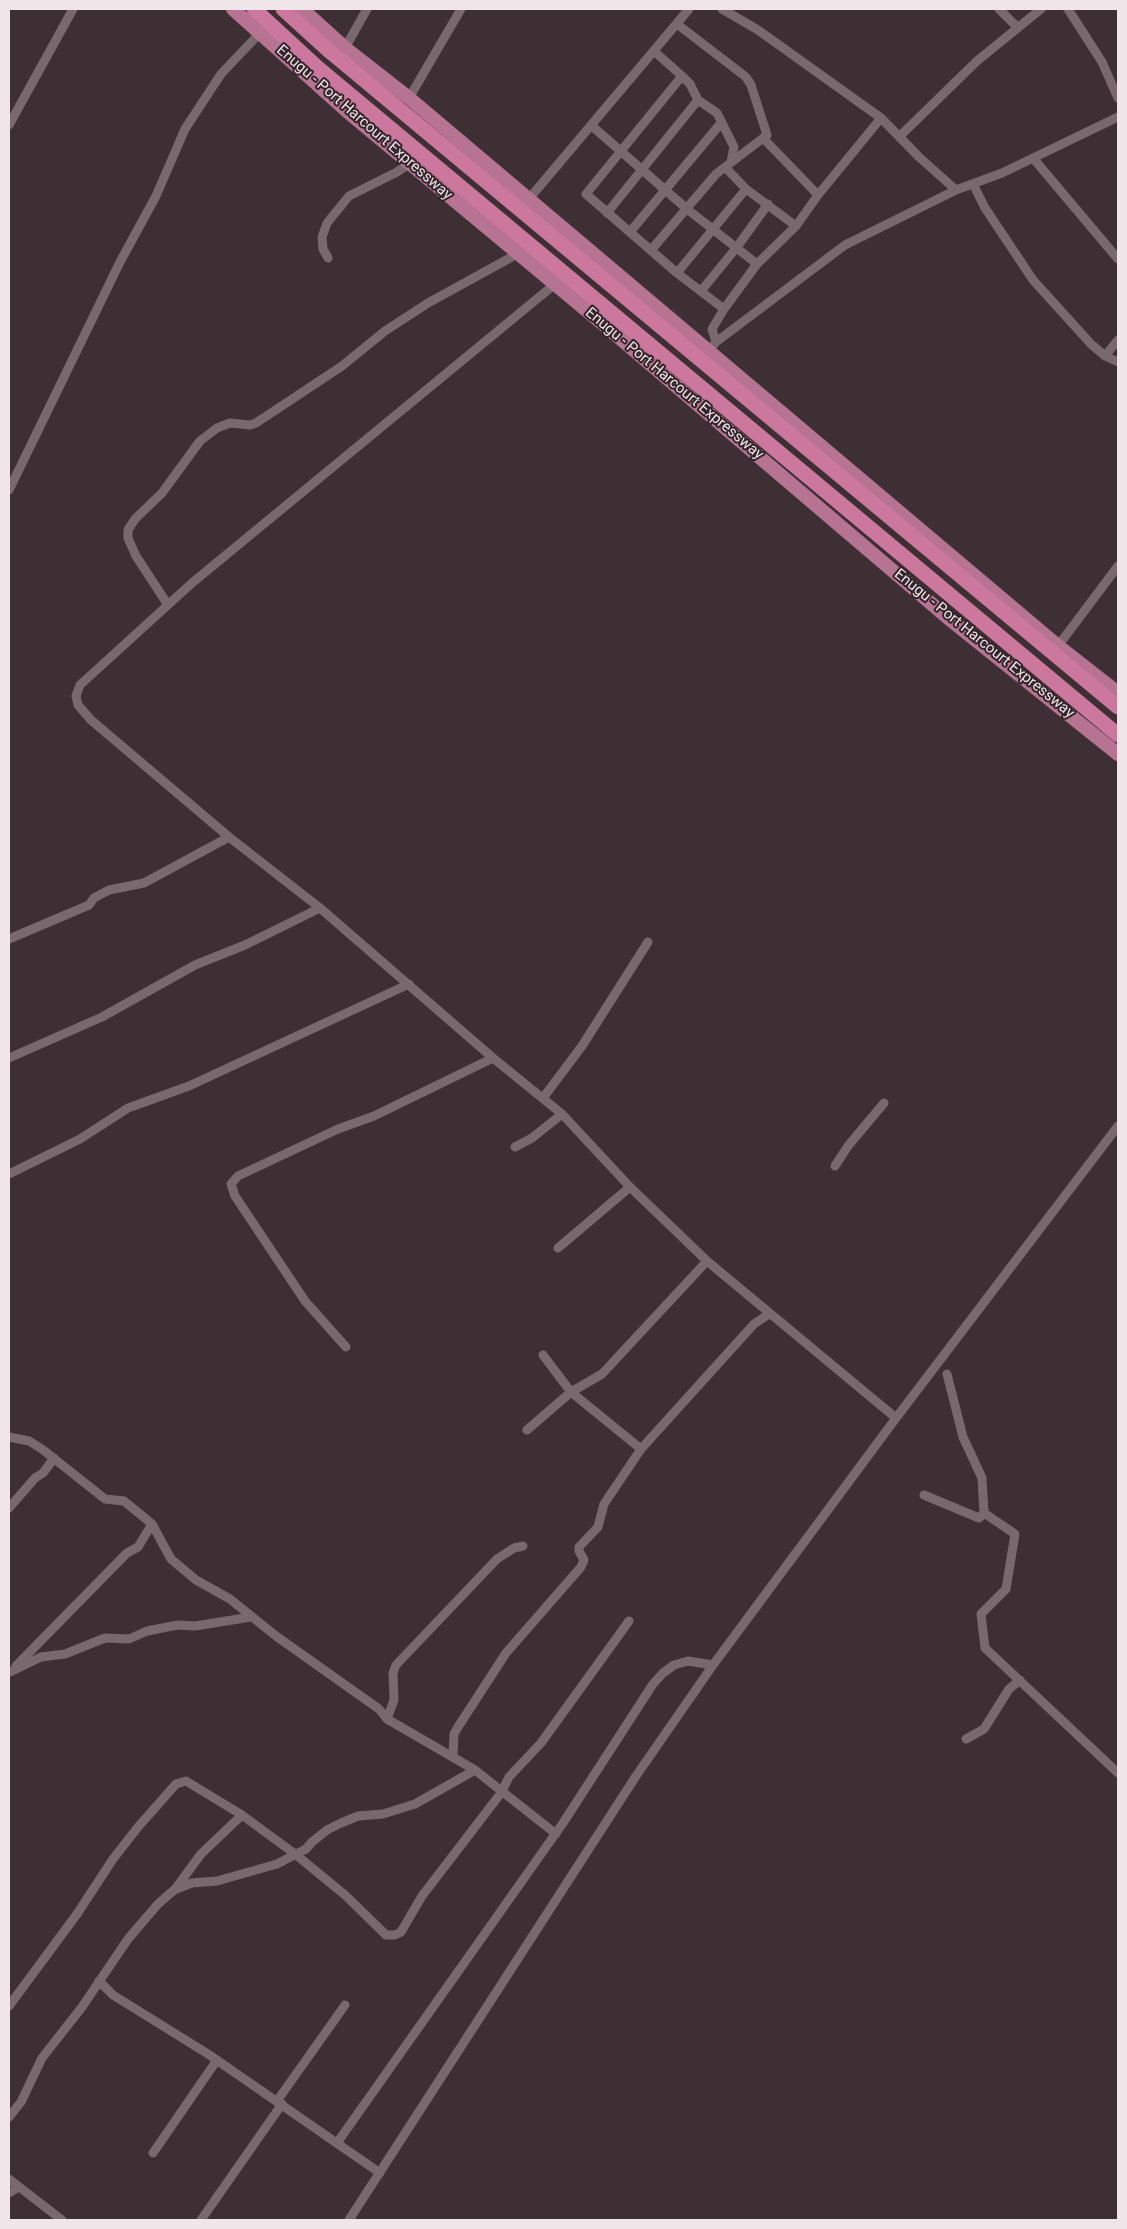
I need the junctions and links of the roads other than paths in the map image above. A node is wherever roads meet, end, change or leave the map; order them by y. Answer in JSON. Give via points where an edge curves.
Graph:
{"nodes":[{"id":1,"x":73,"y":9,"type":"edge"},
{"id":2,"x":233,"y":9,"type":"edge"},
{"id":3,"x":254,"y":9,"type":"edge"},
{"id":4,"x":283,"y":9,"type":"edge"},
{"id":5,"x":302,"y":9,"type":"edge"},
{"id":6,"x":367,"y":9,"type":"edge"},
{"id":7,"x":461,"y":9,"type":"edge"},
{"id":8,"x":689,"y":9,"type":"edge"},
{"id":9,"x":722,"y":9,"type":"edge"},
{"id":10,"x":999,"y":9,"type":"edge"},
{"id":11,"x":1041,"y":9,"type":"edge"},
{"id":12,"x":1068,"y":9,"type":"edge"},
{"id":13,"x":676,"y":24,"type":"junction"},
{"id":14,"x":1018,"y":28,"type":"junction"},
{"id":15,"x":260,"y":33,"type":"junction"},
{"id":16,"x":345,"y":48,"type":"junction"},
{"id":17,"x":655,"y":52,"type":"junction"},
{"id":18,"x":682,"y":76,"type":"junction"},
{"id":19,"x":408,"y":98,"type":"junction"},
{"id":20,"x":1118,"y":98,"type":"edge"},
{"id":21,"x":698,"y":100,"type":"junction"},
{"id":22,"x":1118,"y":117,"type":"edge"},
{"id":23,"x":881,"y":118,"type":"junction"},
{"id":24,"x":721,"y":123,"type":"junction"},
{"id":25,"x":9,"y":125,"type":"edge"},
{"id":26,"x":592,"y":126,"type":"junction"},
{"id":27,"x":900,"y":136,"type":"junction"},
{"id":28,"x":763,"y":138,"type":"junction"},
{"id":29,"x":622,"y":150,"type":"junction"},
{"id":30,"x":1033,"y":158,"type":"junction"},
{"id":31,"x":410,"y":163,"type":"junction"},
{"id":32,"x":728,"y":165,"type":"junction"},
{"id":33,"x":642,"y":170,"type":"junction"},
{"id":34,"x":973,"y":184,"type":"junction"},
{"id":35,"x":664,"y":189,"type":"junction"},
{"id":36,"x":746,"y":189,"type":"junction"},
{"id":37,"x":956,"y":190,"type":"junction"},
{"id":38,"x":818,"y":194,"type":"junction"},
{"id":39,"x":528,"y":200,"type":"junction"},
{"id":40,"x":768,"y":204,"type":"junction"},
{"id":41,"x":687,"y":209,"type":"junction"},
{"id":42,"x":607,"y":213,"type":"junction"},
{"id":43,"x":796,"y":226,"type":"junction"},
{"id":44,"x":712,"y":229,"type":"junction"},
{"id":45,"x":630,"y":232,"type":"junction"},
{"id":46,"x":737,"y":247,"type":"junction"},
{"id":47,"x":652,"y":249,"type":"junction"},
{"id":48,"x":519,"y":253,"type":"junction"},
{"id":49,"x":328,"y":258,"type":"dead end"},
{"id":50,"x":1118,"y":259,"type":"edge"},
{"id":51,"x":757,"y":264,"type":"junction"},
{"id":52,"x":677,"y":272,"type":"junction"},
{"id":53,"x":556,"y":284,"type":"junction"},
{"id":54,"x":700,"y":291,"type":"junction"},
{"id":55,"x":724,"y":308,"type":"junction"},
{"id":56,"x":1118,"y":340,"type":"edge"},
{"id":57,"x":712,"y":347,"type":"junction"},
{"id":58,"x":1105,"y":356,"type":"junction"},
{"id":59,"x":1118,"y":362,"type":"edge"},
{"id":60,"x":9,"y":490,"type":"edge"},
{"id":61,"x":1118,"y":566,"type":"edge"},
{"id":62,"x":168,"y":605,"type":"junction"},
{"id":63,"x":1058,"y":646,"type":"junction"},
{"id":64,"x":1118,"y":693,"type":"edge"},
{"id":65,"x":1118,"y":707,"type":"edge"},
{"id":66,"x":1118,"y":735,"type":"edge"},
{"id":67,"x":1118,"y":754,"type":"edge"},
{"id":68,"x":229,"y":838,"type":"junction"},
{"id":69,"x":320,"y":908,"type":"junction"},
{"id":70,"x":9,"y":938,"type":"edge"},
{"id":71,"x":648,"y":942,"type":"dead end"},
{"id":72,"x":409,"y":984,"type":"junction"},
{"id":73,"x":9,"y":1058,"type":"edge"},
{"id":74,"x":493,"y":1058,"type":"junction"},
{"id":75,"x":542,"y":1098,"type":"junction"},
{"id":76,"x":884,"y":1103,"type":"dead end"},
{"id":77,"x":562,"y":1114,"type":"junction"},
{"id":78,"x":1118,"y":1126,"type":"edge"},
{"id":79,"x":515,"y":1147,"type":"dead end"},
{"id":80,"x":835,"y":1166,"type":"dead end"},
{"id":81,"x":9,"y":1174,"type":"edge"},
{"id":82,"x":630,"y":1187,"type":"junction"},
{"id":83,"x":558,"y":1248,"type":"dead end"},
{"id":84,"x":707,"y":1261,"type":"junction"},
{"id":85,"x":769,"y":1314,"type":"junction"},
{"id":86,"x":346,"y":1347,"type":"dead end"},
{"id":87,"x":543,"y":1355,"type":"dead end"},
{"id":88,"x":947,"y":1374,"type":"dead end"},
{"id":89,"x":571,"y":1392,"type":"junction"},
{"id":90,"x":896,"y":1418,"type":"junction"},
{"id":91,"x":527,"y":1430,"type":"dead end"},
{"id":92,"x":9,"y":1437,"type":"edge"},
{"id":93,"x":641,"y":1449,"type":"junction"},
{"id":94,"x":54,"y":1458,"type":"junction"},
{"id":95,"x":924,"y":1495,"type":"dead end"},
{"id":96,"x":9,"y":1508,"type":"edge"},
{"id":97,"x":984,"y":1513,"type":"junction"},
{"id":98,"x":152,"y":1524,"type":"junction"},
{"id":99,"x":523,"y":1546,"type":"dead end"},
{"id":100,"x":251,"y":1617,"type":"junction"},
{"id":101,"x":629,"y":1621,"type":"dead end"},
{"id":102,"x":713,"y":1666,"type":"junction"},
{"id":103,"x":9,"y":1673,"type":"edge"},
{"id":104,"x":1020,"y":1680,"type":"junction"},
{"id":105,"x":387,"y":1719,"type":"junction"},
{"id":106,"x":966,"y":1739,"type":"dead end"},
{"id":107,"x":452,"y":1757,"type":"junction"},
{"id":108,"x":475,"y":1770,"type":"junction"},
{"id":109,"x":1118,"y":1773,"type":"edge"},
{"id":110,"x":502,"y":1790,"type":"junction"},
{"id":111,"x":242,"y":1815,"type":"junction"},
{"id":112,"x":556,"y":1834,"type":"junction"},
{"id":113,"x":295,"y":1854,"type":"junction"},
{"id":114,"x":174,"y":1890,"type":"junction"},
{"id":115,"x":99,"y":1982,"type":"junction"},
{"id":116,"x":345,"y":2005,"type":"dead end"},
{"id":117,"x":9,"y":2006,"type":"edge"},
{"id":118,"x":217,"y":2060,"type":"junction"},
{"id":119,"x":279,"y":2103,"type":"junction"},
{"id":120,"x":9,"y":2117,"type":"edge"},
{"id":121,"x":337,"y":2143,"type":"junction"},
{"id":122,"x":154,"y":2153,"type":"dead end"},
{"id":123,"x":380,"y":2173,"type":"junction"},
{"id":124,"x":9,"y":2179,"type":"edge"},
{"id":125,"x":19,"y":2187,"type":"junction"},
{"id":126,"x":9,"y":2193,"type":"edge"},
{"id":127,"x":62,"y":2220,"type":"edge"},
{"id":128,"x":201,"y":2220,"type":"edge"},
{"id":129,"x":349,"y":2220,"type":"edge"}],
"edges":[{"from":1,"to":25,"type":"street"},
{"from":2,"to":15,"type":"main road","name":"Enugu - Port Harcourt Expressway"},
{"from":3,"to":66,"type":"highway","name":"Enugu - Port Harcourt Expressway","via":[[318,68]]},
{"from":4,"to":65,"type":"highway","name":"Enugu - Port Harcourt Expressway","via":[[334,56]]},
{"from":5,"to":16,"type":"main road"},
{"from":6,"to":16,"type":"street"},
{"from":7,"to":19,"type":"street"},
{"from":8,"to":13,"type":"street"},
{"from":9,"to":23,"type":"street","via":[[758,30]]},
{"from":10,"to":14,"type":"street"},
{"from":11,"to":14,"type":"street"},
{"from":12,"to":20,"type":"street","via":[[1102,62]]},
{"from":13,"to":17,"type":"street"},
{"from":13,"to":28,"type":"street","via":[[746,78],[767,133]]},
{"from":14,"to":27,"type":"street","via":[[931,104]]},
{"from":15,"to":31,"type":"main road","name":"Enugu - Port Harcourt Expressway"},
{"from":15,"to":60,"type":"street","via":[[221,74],[185,129],[156,196],[120,262]]},
{"from":16,"to":19,"type":"main road"},
{"from":17,"to":18,"type":"street"},
{"from":17,"to":26,"type":"street"},
{"from":18,"to":21,"type":"street"},
{"from":18,"to":29,"type":"street"},
{"from":19,"to":39,"type":"main road"},
{"from":21,"to":24,"type":"street","via":[[717,113]]},
{"from":21,"to":33,"type":"street"},
{"from":22,"to":30,"type":"street"},
{"from":23,"to":27,"type":"street"},
{"from":23,"to":38,"type":"street"},
{"from":24,"to":32,"type":"street","via":[[734,147]]},
{"from":24,"to":35,"type":"street"},
{"from":26,"to":29,"type":"street"},
{"from":26,"to":39,"type":"street"},
{"from":27,"to":37,"type":"street"},
{"from":28,"to":32,"type":"street"},
{"from":28,"to":38,"type":"street"},
{"from":29,"to":33,"type":"street"},
{"from":29,"to":42,"type":"street","via":[[586,192]]},
{"from":30,"to":34,"type":"street"},
{"from":30,"to":50,"type":"street"},
{"from":31,"to":48,"type":"main road","name":"Enugu - Port Harcourt Expressway"},
{"from":31,"to":49,"type":"street","via":[[349,196],[327,222],[322,237]]},
{"from":32,"to":36,"type":"street"},
{"from":32,"to":41,"type":"street"},
{"from":33,"to":35,"type":"street"},
{"from":33,"to":42,"type":"street"},
{"from":34,"to":37,"type":"street"},
{"from":34,"to":58,"type":"street","via":[[985,208],[1033,280],[1071,324]]},
{"from":35,"to":41,"type":"street"},
{"from":35,"to":45,"type":"street"},
{"from":36,"to":40,"type":"street"},
{"from":36,"to":44,"type":"street"},
{"from":37,"to":57,"type":"street","via":[[845,245]]},
{"from":38,"to":43,"type":"street"},
{"from":39,"to":57,"type":"main road"},
{"from":40,"to":43,"type":"street"},
{"from":40,"to":46,"type":"street"},
{"from":41,"to":44,"type":"street"},
{"from":41,"to":47,"type":"street"},
{"from":42,"to":45,"type":"street"},
{"from":43,"to":51,"type":"street"},
{"from":44,"to":46,"type":"street"},
{"from":44,"to":52,"type":"street"},
{"from":45,"to":47,"type":"street"},
{"from":46,"to":51,"type":"street"},
{"from":46,"to":54,"type":"street"},
{"from":47,"to":52,"type":"street"},
{"from":48,"to":53,"type":"main road","name":"Enugu - Port Harcourt Expressway"},
{"from":48,"to":62,"type":"street","via":[[392,326],[342,366],[256,423],[230,423],[217,428],[200,442],[162,493],[128,530],[136,556]]},
{"from":51,"to":55,"type":"street"},
{"from":52,"to":54,"type":"street"},
{"from":53,"to":62,"type":"street"},
{"from":53,"to":67,"type":"main road","name":"Enugu - Port Harcourt Expressway","via":[[948,617]]},
{"from":54,"to":55,"type":"street"},
{"from":55,"to":57,"type":"street","via":[[712,330]]},
{"from":56,"to":58,"type":"street"},
{"from":57,"to":63,"type":"main road"},
{"from":58,"to":59,"type":"street"},
{"from":61,"to":63,"type":"street"},
{"from":62,"to":68,"type":"street","via":[[80,685],[76,696],[78,705],[91,720]]},
{"from":63,"to":64,"type":"main road"},
{"from":68,"to":69,"type":"street"},
{"from":68,"to":70,"type":"street","via":[[144,883],[109,890],[89,904]]},
{"from":69,"to":72,"type":"street"},
{"from":69,"to":73,"type":"street","via":[[245,945],[195,965],[102,1017]]},
{"from":71,"to":75,"type":"street","via":[[582,1046]]},
{"from":72,"to":74,"type":"street"},
{"from":72,"to":81,"type":"street","via":[[189,1086],[128,1108],[80,1139]]},
{"from":74,"to":75,"type":"street"},
{"from":74,"to":86,"type":"street","via":[[238,1176],[230,1184],[305,1301]]},
{"from":75,"to":77,"type":"street"},
{"from":76,"to":80,"type":"street"},
{"from":77,"to":79,"type":"street"},
{"from":77,"to":82,"type":"street"},
{"from":78,"to":90,"type":"street"},
{"from":82,"to":83,"type":"street"},
{"from":82,"to":84,"type":"street"},
{"from":84,"to":85,"type":"street"},
{"from":84,"to":89,"type":"street","via":[[602,1374]]},
{"from":85,"to":90,"type":"street"},
{"from":85,"to":93,"type":"street","via":[[754,1324]]},
{"from":87,"to":89,"type":"street"},
{"from":88,"to":97,"type":"street","via":[[964,1437],[982,1478]]},
{"from":89,"to":91,"type":"street"},
{"from":89,"to":93,"type":"street"},
{"from":90,"to":102,"type":"street"},
{"from":92,"to":94,"type":"street","via":[[29,1442]]},
{"from":93,"to":107,"type":"street","via":[[604,1504],[598,1527],[579,1547],[584,1560],[581,1567],[506,1653],[454,1734]]},
{"from":94,"to":96,"type":"street"},
{"from":94,"to":98,"type":"street","via":[[105,1499],[124,1501]]},
{"from":95,"to":97,"type":"street","via":[[979,1518]]},
{"from":97,"to":104,"type":"street","via":[[1015,1534],[1006,1589],[981,1614],[985,1648]]},
{"from":98,"to":100,"type":"street","via":[[171,1559]]},
{"from":98,"to":103,"type":"street","via":[[138,1547],[127,1553]]},
{"from":99,"to":105,"type":"street","via":[[496,1560],[396,1665],[393,1672],[394,1700]]},
{"from":100,"to":103,"type":"street","via":[[195,1626],[178,1624],[129,1639],[106,1638],[65,1654],[41,1657]]},
{"from":100,"to":105,"type":"street","via":[[379,1709]]},
{"from":101,"to":110,"type":"street","via":[[542,1743],[515,1770]]},
{"from":102,"to":112,"type":"street","via":[[688,1662],[674,1665],[663,1673],[637,1706]]},
{"from":102,"to":123,"type":"street","via":[[625,1793]]},
{"from":104,"to":106,"type":"street","via":[[1009,1689],[984,1729]]},
{"from":104,"to":109,"type":"street"},
{"from":105,"to":107,"type":"street"},
{"from":107,"to":108,"type":"street"},
{"from":108,"to":110,"type":"street"},
{"from":108,"to":113,"type":"street","via":[[414,1804],[341,1823],[327,1830],[310,1847]]},
{"from":110,"to":112,"type":"street"},
{"from":110,"to":113,"type":"street","via":[[422,1896],[401,1932],[395,1935],[386,1934]]},
{"from":111,"to":113,"type":"street"},
{"from":111,"to":114,"type":"street","via":[[202,1854]]},
{"from":111,"to":117,"type":"street","via":[[186,1781],[176,1784],[118,1853]]},
{"from":112,"to":121,"type":"street"},
{"from":113,"to":114,"type":"street","via":[[274,1866],[218,1881],[192,1883]]},
{"from":114,"to":115,"type":"street","via":[[128,1939]]},
{"from":115,"to":118,"type":"street","via":[[113,1995]]},
{"from":115,"to":120,"type":"street","via":[[42,2058],[21,2102]]},
{"from":116,"to":119,"type":"street"},
{"from":118,"to":119,"type":"street"},
{"from":118,"to":122,"type":"street"},
{"from":119,"to":121,"type":"street"},
{"from":119,"to":128,"type":"street"},
{"from":121,"to":123,"type":"street"},
{"from":123,"to":129,"type":"street"},
{"from":124,"to":125,"type":"street"},
{"from":125,"to":126,"type":"street"},
{"from":125,"to":127,"type":"street"}]}
